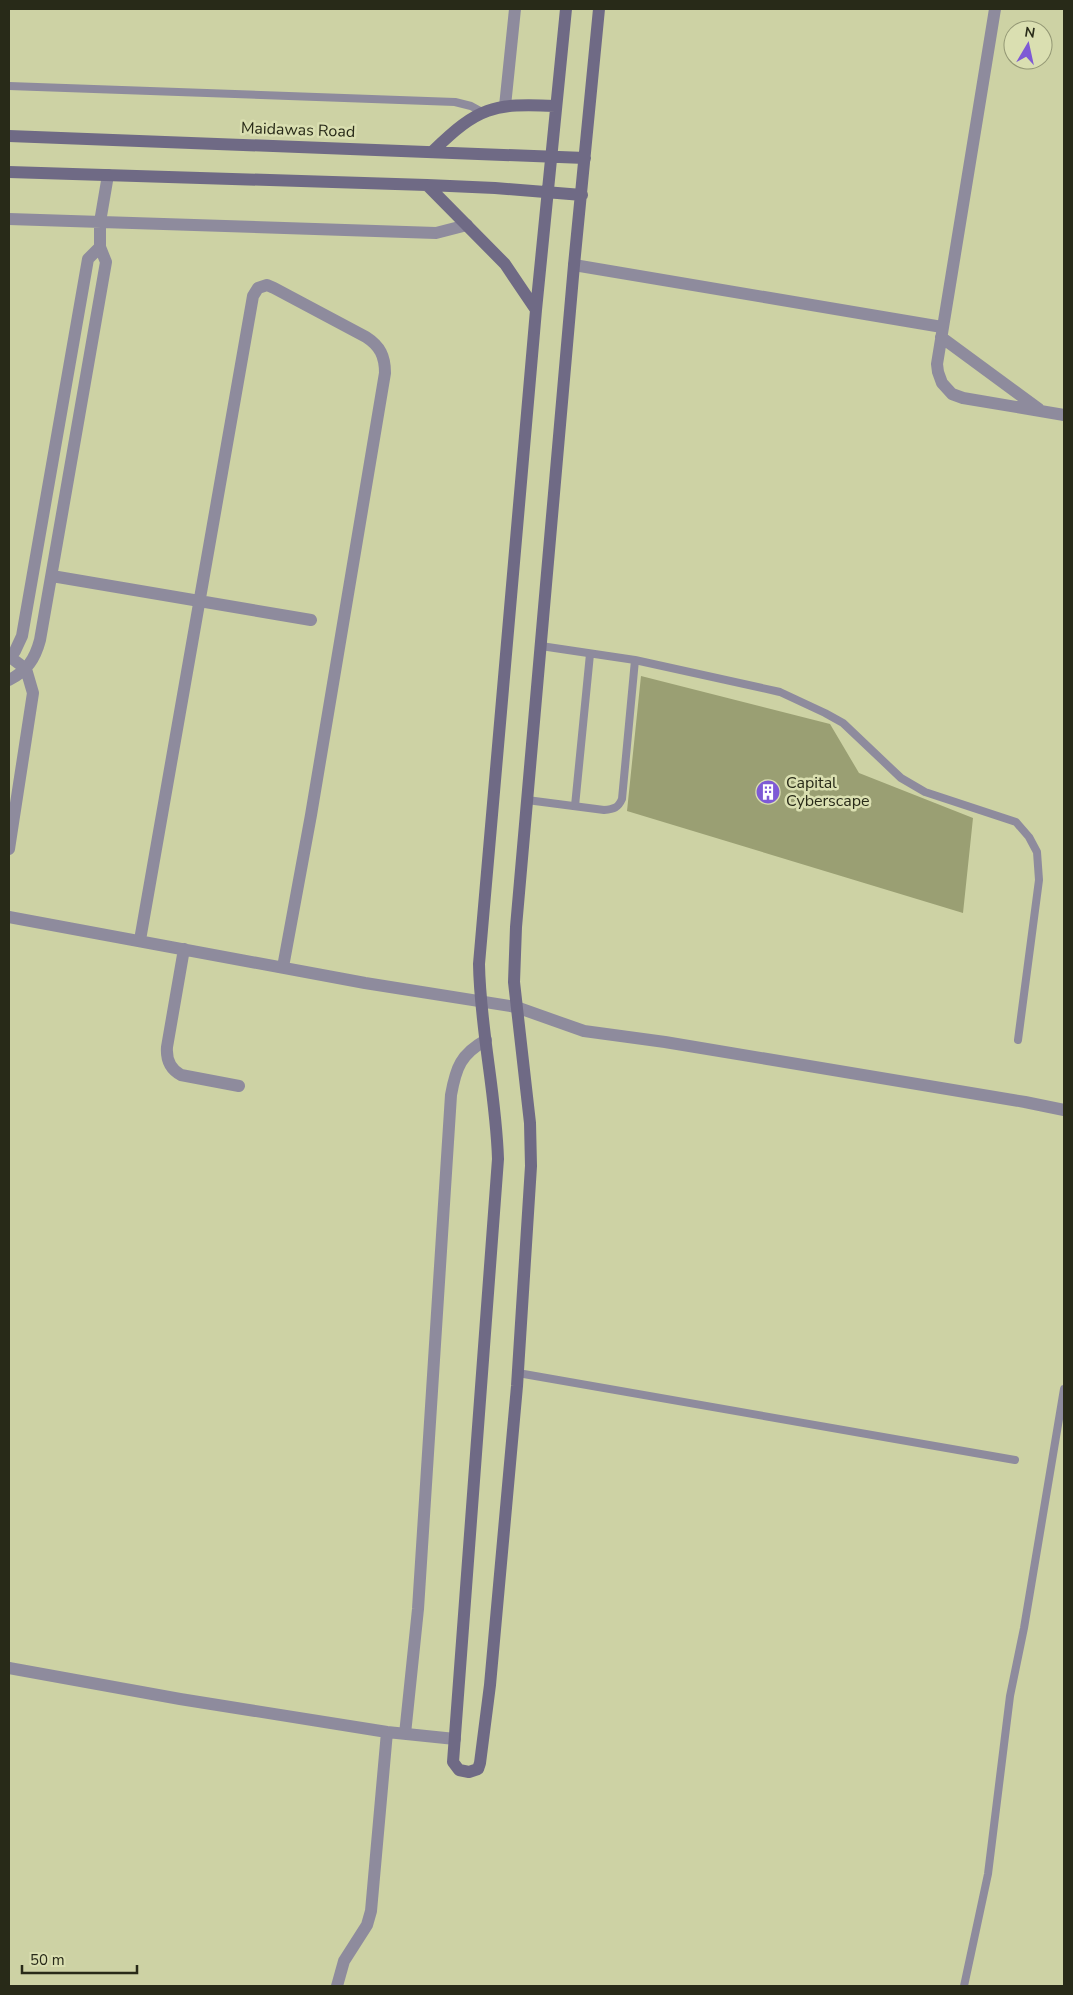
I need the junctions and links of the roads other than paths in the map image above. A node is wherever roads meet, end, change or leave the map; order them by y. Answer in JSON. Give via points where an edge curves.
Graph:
{"nodes":[{"id":1,"x":515,"y":9,"type":"edge"},
{"id":2,"x":566,"y":9,"type":"edge"},
{"id":3,"x":599,"y":9,"type":"edge"},
{"id":4,"x":995,"y":9,"type":"edge"},
{"id":5,"x":9,"y":86,"type":"edge"},
{"id":6,"x":505,"y":106,"type":"junction"},
{"id":7,"x":556,"y":106,"type":"junction"},
{"id":8,"x":482,"y":112,"type":"junction"},
{"id":9,"x":9,"y":136,"type":"edge"},
{"id":10,"x":433,"y":151,"type":"junction"},
{"id":11,"x":551,"y":156,"type":"junction"},
{"id":12,"x":585,"y":158,"type":"junction"},
{"id":13,"x":9,"y":172,"type":"edge"},
{"id":14,"x":108,"y":175,"type":"junction"},
{"id":15,"x":427,"y":185,"type":"junction"},
{"id":16,"x":547,"y":192,"type":"junction"},
{"id":17,"x":582,"y":195,"type":"junction"},
{"id":18,"x":9,"y":219,"type":"edge"},
{"id":19,"x":100,"y":222,"type":"junction"},
{"id":20,"x":467,"y":225,"type":"junction"},
{"id":21,"x":100,"y":247,"type":"junction"},
{"id":22,"x":574,"y":265,"type":"junction"},
{"id":23,"x":536,"y":310,"type":"junction"},
{"id":24,"x":941,"y":332,"type":"junction"},
{"id":25,"x":1042,"y":412,"type":"junction"},
{"id":26,"x":1064,"y":415,"type":"edge"},
{"id":27,"x":52,"y":576,"type":"junction"},
{"id":28,"x":200,"y":600,"type":"junction"},
{"id":29,"x":311,"y":620,"type":"dead end"},
{"id":30,"x":541,"y":646,"type":"junction"},
{"id":31,"x":590,"y":654,"type":"junction"},
{"id":32,"x":10,"y":657,"type":"edge"},
{"id":33,"x":635,"y":660,"type":"junction"},
{"id":34,"x":26,"y":669,"type":"junction"},
{"id":35,"x":9,"y":680,"type":"edge"},
{"id":36,"x":527,"y":800,"type":"junction"},
{"id":37,"x":575,"y":806,"type":"junction"},
{"id":38,"x":9,"y":848,"type":"edge"},
{"id":39,"x":9,"y":917,"type":"edge"},
{"id":40,"x":140,"y":940,"type":"junction"},
{"id":41,"x":184,"y":949,"type":"junction"},
{"id":42,"x":283,"y":967,"type":"junction"},
{"id":43,"x":481,"y":1000,"type":"junction"},
{"id":44,"x":516,"y":1007,"type":"junction"},
{"id":45,"x":486,"y":1040,"type":"junction"},
{"id":46,"x":1018,"y":1040,"type":"dead end"},
{"id":47,"x":239,"y":1086,"type":"dead end"},
{"id":48,"x":1064,"y":1110,"type":"edge"},
{"id":49,"x":518,"y":1373,"type":"junction"},
{"id":50,"x":1064,"y":1389,"type":"edge"},
{"id":51,"x":1015,"y":1460,"type":"dead end"},
{"id":52,"x":9,"y":1668,"type":"edge"},
{"id":53,"x":387,"y":1732,"type":"junction"},
{"id":54,"x":405,"y":1734,"type":"junction"},
{"id":55,"x":455,"y":1739,"type":"junction"},
{"id":56,"x":338,"y":1986,"type":"edge"},
{"id":57,"x":964,"y":1986,"type":"edge"}],
"edges":[{"from":1,"to":6,"type":"street"},
{"from":2,"to":7,"type":"street"},
{"from":3,"to":12,"type":"street"},
{"from":4,"to":24,"type":"street"},
{"from":5,"to":8,"type":"lane","via":[[455,102]]},
{"from":6,"to":7,"type":"street"},
{"from":6,"to":8,"type":"street"},
{"from":7,"to":11,"type":"street"},
{"from":8,"to":10,"type":"street","via":[[455,130]]},
{"from":9,"to":10,"type":"street","name":"Maidawas Road"},
{"from":10,"to":11,"type":"street","name":"Maidawas Road"},
{"from":11,"to":12,"type":"street","name":"Maidawas Road"},
{"from":11,"to":16,"type":"street"},
{"from":12,"to":17,"type":"street"},
{"from":13,"to":14,"type":"street"},
{"from":14,"to":15,"type":"street"},
{"from":14,"to":19,"type":"street"},
{"from":15,"to":16,"type":"street"},
{"from":15,"to":20,"type":"street"},
{"from":16,"to":17,"type":"street"},
{"from":16,"to":23,"type":"street"},
{"from":17,"to":22,"type":"street"},
{"from":18,"to":19,"type":"street"},
{"from":19,"to":20,"type":"street","via":[[436,233]]},
{"from":19,"to":21,"type":"street"},
{"from":20,"to":23,"type":"street","via":[[505,264]]},
{"from":21,"to":27,"type":"street","via":[[106,262]]},
{"from":21,"to":32,"type":"street","via":[[88,259],[22,636]]},
{"from":22,"to":24,"type":"street"},
{"from":22,"to":30,"type":"street"},
{"from":23,"to":43,"type":"street","via":[[480,943]]},
{"from":24,"to":25,"type":"street"},
{"from":24,"to":25,"type":"street","via":[[938,372],[942,383],[952,394]]},
{"from":25,"to":26,"type":"street"},
{"from":27,"to":28,"type":"street"},
{"from":27,"to":34,"type":"street","via":[[40,640]]},
{"from":28,"to":29,"type":"street"},
{"from":28,"to":40,"type":"street"},
{"from":28,"to":42,"type":"street","via":[[253,296],[258,288],[266,285],[297,298],[366,336],[380,349],[385,362],[337,663]]},
{"from":30,"to":31,"type":"lane"},
{"from":30,"to":36,"type":"street"},
{"from":31,"to":33,"type":"lane"},
{"from":31,"to":37,"type":"lane"},
{"from":32,"to":34,"type":"street"},
{"from":33,"to":37,"type":"lane","via":[[622,799],[614,809]]},
{"from":33,"to":46,"type":"lane","via":[[780,692],[843,723],[901,778],[926,792],[1016,822],[1037,852],[1039,880]]},
{"from":34,"to":35,"type":"street"},
{"from":34,"to":38,"type":"street","via":[[32,685],[33,702]]},
{"from":36,"to":37,"type":"lane"},
{"from":36,"to":44,"type":"street","via":[[516,928]]},
{"from":39,"to":40,"type":"street"},
{"from":40,"to":41,"type":"street"},
{"from":41,"to":42,"type":"street"},
{"from":41,"to":47,"type":"street","via":[[167,1047],[168,1062],[181,1075]]},
{"from":42,"to":43,"type":"street"},
{"from":43,"to":44,"type":"street"},
{"from":43,"to":45,"type":"street"},
{"from":44,"to":48,"type":"street","via":[[584,1031]]},
{"from":44,"to":49,"type":"street","via":[[531,1142]]},
{"from":45,"to":54,"type":"street","via":[[473,1047],[461,1060],[450,1102],[418,1609]]},
{"from":45,"to":55,"type":"street","via":[[498,1174]]},
{"from":49,"to":51,"type":"lane"},
{"from":49,"to":55,"type":"street","via":[[490,1685],[478,1769],[464,1772],[454,1765]]},
{"from":50,"to":57,"type":"lane","via":[[1010,1696],[988,1874]]},
{"from":52,"to":53,"type":"street"},
{"from":53,"to":54,"type":"street"},
{"from":53,"to":56,"type":"street","via":[[371,1911],[362,1934],[344,1961]]},
{"from":54,"to":55,"type":"street"}]}
